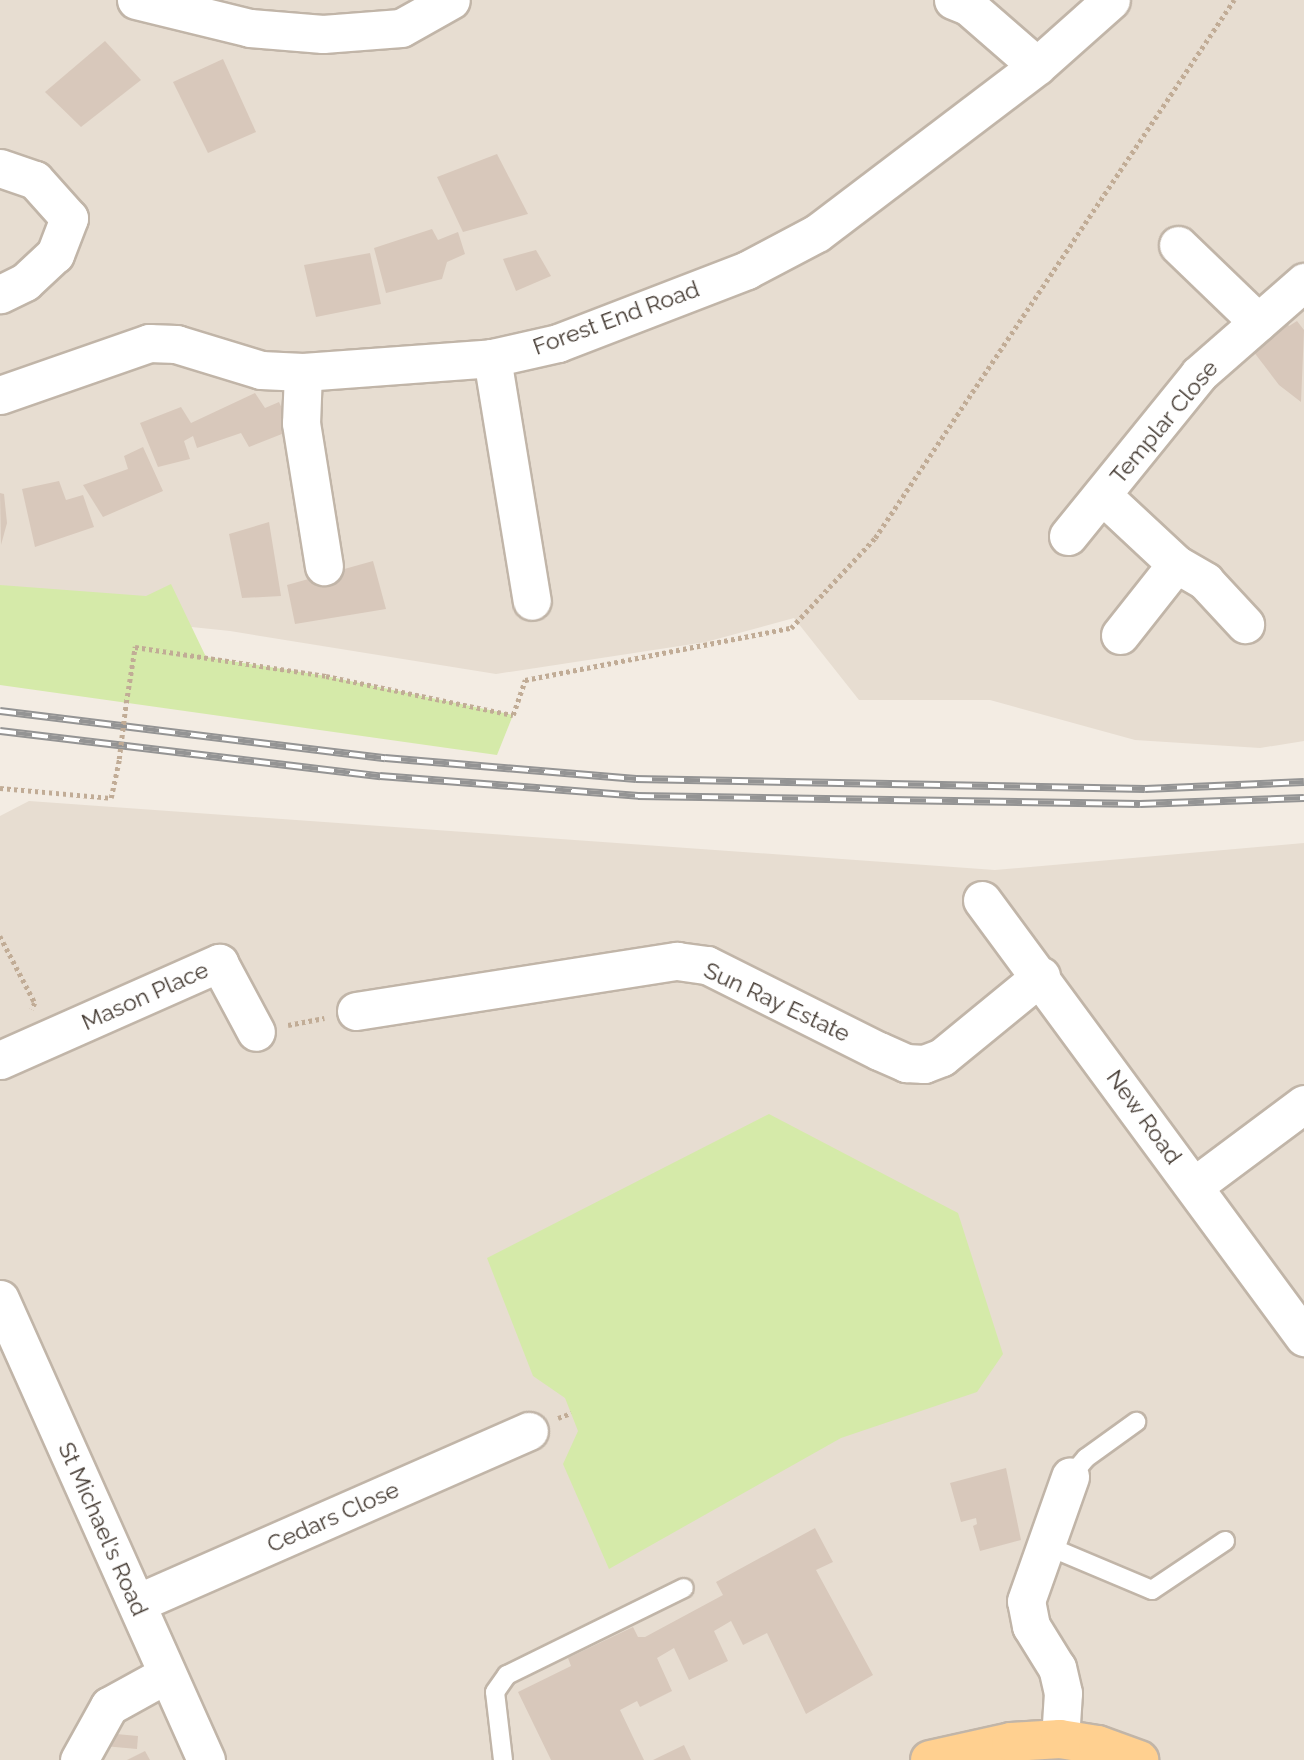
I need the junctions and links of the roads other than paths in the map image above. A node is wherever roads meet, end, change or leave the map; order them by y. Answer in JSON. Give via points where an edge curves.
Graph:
{"nodes":[{"id":1,"x":136,"y":0,"type":"edge"},
{"id":2,"x":451,"y":0,"type":"edge"},
{"id":3,"x":953,"y":0,"type":"edge"},
{"id":4,"x":1111,"y":0,"type":"edge"},
{"id":5,"x":1037,"y":66,"type":"junction"},
{"id":6,"x":0,"y":168,"type":"edge"},
{"id":7,"x":1178,"y":245,"type":"dead end"},
{"id":8,"x":1304,"y":284,"type":"edge"},
{"id":9,"x":0,"y":294,"type":"edge"},
{"id":10,"x":1258,"y":322,"type":"junction"},
{"id":11,"x":492,"y":358,"type":"junction"},
{"id":12,"x":303,"y":372,"type":"junction"},
{"id":13,"x":0,"y":395,"type":"edge"},
{"id":14,"x":1102,"y":495,"type":"junction"},
{"id":15,"x":1068,"y":536,"type":"dead end"},
{"id":16,"x":1177,"y":564,"type":"junction"},
{"id":17,"x":324,"y":566,"type":"dead end"},
{"id":18,"x":531,"y":601,"type":"dead end"},
{"id":19,"x":1245,"y":624,"type":"dead end"},
{"id":20,"x":1120,"y":635,"type":"dead end"},
{"id":21,"x":982,"y":900,"type":"dead end"},
{"id":22,"x":1041,"y":976,"type":"junction"},
{"id":23,"x":356,"y":1011,"type":"road end"},
{"id":24,"x":256,"y":1032,"type":"road end"},
{"id":25,"x":8,"y":1056,"type":"edge"},
{"id":26,"x":1304,"y":1104,"type":"edge"},
{"id":27,"x":1194,"y":1186,"type":"junction"},
{"id":28,"x":0,"y":1299,"type":"edge"},
{"id":29,"x":1304,"y":1337,"type":"edge"},
{"id":30,"x":1136,"y":1422,"type":"dead end"},
{"id":31,"x":529,"y":1431,"type":"dead end"},
{"id":32,"x":1070,"y":1477,"type":"joint"},
{"id":33,"x":1225,"y":1541,"type":"dead end"},
{"id":34,"x":1045,"y":1545,"type":"junction"},
{"id":35,"x":684,"y":1588,"type":"dead end"},
{"id":36,"x":137,"y":1603,"type":"junction"},
{"id":37,"x":167,"y":1674,"type":"junction"},
{"id":38,"x":1060,"y":1739,"type":"junction"},
{"id":39,"x":79,"y":1760,"type":"edge"},
{"id":40,"x":206,"y":1760,"type":"edge"},
{"id":41,"x":503,"y":1760,"type":"edge"},
{"id":42,"x":930,"y":1760,"type":"edge"},
{"id":43,"x":1139,"y":1760,"type":"edge"}],
"edges":[{"from":1,"to":2,"type":"street","via":[[250,28],[323,34],[401,27]]},
{"from":3,"to":5,"type":"street","via":[[968,6]]},
{"from":4,"to":5,"type":"street","name":"Forest End Road"},
{"from":5,"to":11,"type":"street","name":"Forest End Road","via":[[817,233],[747,270],[558,344]]},
{"from":6,"to":9,"type":"street","via":[[35,180],[69,218],[55,254],[25,282]]},
{"from":7,"to":10,"type":"street"},
{"from":8,"to":10,"type":"street","name":"Templar Close"},
{"from":10,"to":14,"type":"street","name":"Templar Close","via":[[1199,374]]},
{"from":11,"to":12,"type":"street","name":"Forest End Road"},
{"from":11,"to":18,"type":"street"},
{"from":12,"to":13,"type":"street","name":"Forest End Road","via":[[261,370],[176,344],[149,343]]},
{"from":12,"to":17,"type":"street","via":[[301,423]]},
{"from":14,"to":15,"type":"street","name":"Templar Close"},
{"from":14,"to":16,"type":"street","name":"Templar Close"},
{"from":16,"to":19,"type":"street","name":"Templar Close","via":[[1205,582]]},
{"from":16,"to":20,"type":"street"},
{"from":21,"to":22,"type":"street","name":"New Road"},
{"from":22,"to":23,"type":"street","name":"Sun Ray Estate","via":[[942,1057],[924,1064],[906,1063],[878,1051],[707,965],[677,961]]},
{"from":22,"to":27,"type":"street","name":"New Road"},
{"from":24,"to":25,"type":"street","name":"Mason Place","via":[[219,963]]},
{"from":26,"to":27,"type":"street"},
{"from":27,"to":29,"type":"street","name":"New Road"},
{"from":28,"to":36,"type":"street","name":"St Michael's Road"},
{"from":30,"to":32,"type":"lane","via":[[1086,1458]]},
{"from":31,"to":36,"type":"street","name":"Cedars Close"},
{"from":32,"to":34,"type":"street"},
{"from":33,"to":34,"type":"lane","via":[[1152,1590]]},
{"from":34,"to":38,"type":"street","via":[[1026,1601],[1031,1626],[1057,1668],[1063,1692]]},
{"from":35,"to":41,"type":"lane","via":[[508,1675],[495,1692]]},
{"from":36,"to":37,"type":"street","name":"St Michael's Road"},
{"from":37,"to":39,"type":"street","via":[[109,1706]]},
{"from":37,"to":40,"type":"street","name":"St Michael's Road"},
{"from":38,"to":42,"type":"main road","via":[[1011,1742]]},
{"from":38,"to":43,"type":"main road","via":[[1098,1745]]}]}
